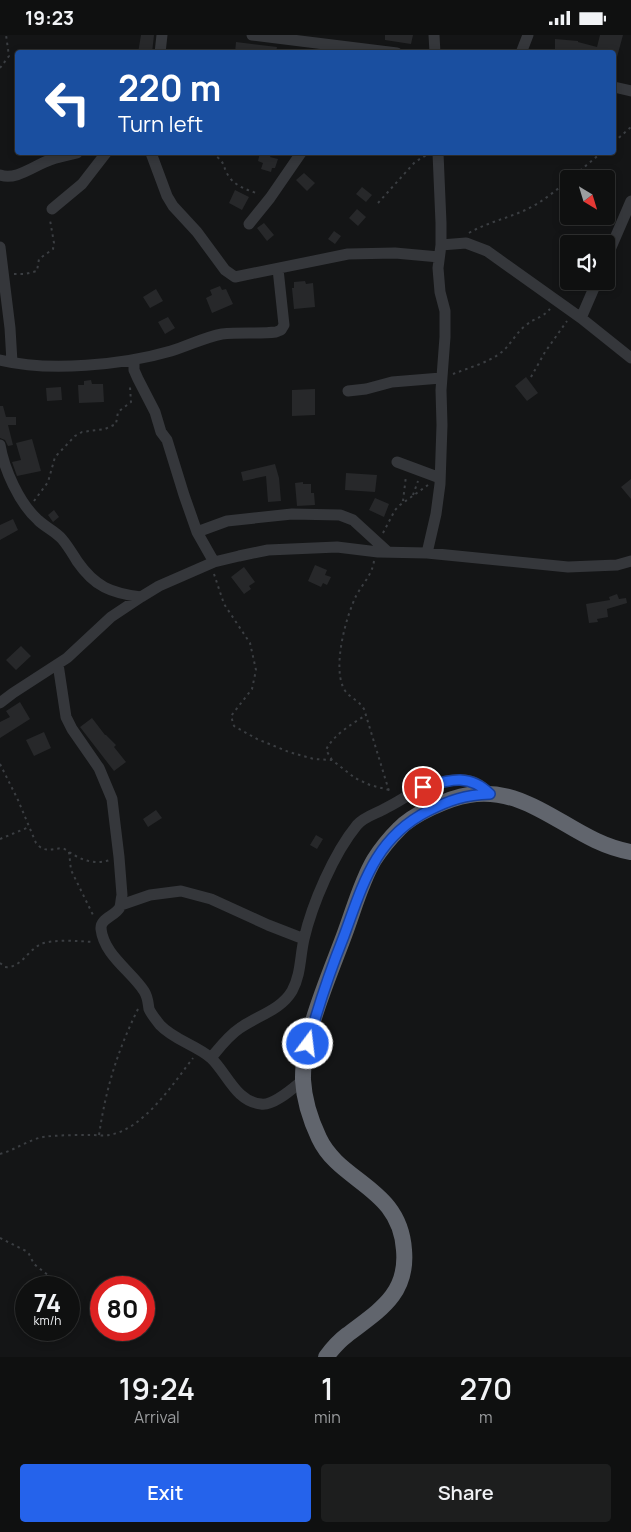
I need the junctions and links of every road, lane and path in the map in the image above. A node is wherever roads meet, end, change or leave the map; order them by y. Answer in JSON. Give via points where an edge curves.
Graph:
{"nodes":[{"id":1,"x":6,"y":35,"type":"edge"},
{"id":2,"x":162,"y":35,"type":"edge"},
{"id":3,"x":252,"y":35,"type":"edge"},
{"id":4,"x":434,"y":35,"type":"edge"},
{"id":5,"x":528,"y":35,"type":"edge"},
{"id":6,"x":160,"y":50,"type":"edge"},
{"id":7,"x":357,"y":50,"type":"edge"},
{"id":8,"x":435,"y":50,"type":"edge"},
{"id":9,"x":523,"y":50,"type":"edge"},
{"id":10,"x":0,"y":68,"type":"edge"},
{"id":11,"x":616,"y":87,"type":"edge"},
{"id":12,"x":631,"y":91,"type":"edge"},
{"id":13,"x":631,"y":127,"type":"edge"},
{"id":14,"x":616,"y":140,"type":"edge"},
{"id":15,"x":70,"y":155,"type":"edge"},
{"id":16,"x":104,"y":155,"type":"edge"},
{"id":17,"x":152,"y":155,"type":"edge"},
{"id":18,"x":215,"y":155,"type":"edge"},
{"id":19,"x":300,"y":155,"type":"edge"},
{"id":20,"x":427,"y":155,"type":"edge"},
{"id":21,"x":438,"y":155,"type":"edge"},
{"id":22,"x":599,"y":155,"type":"edge"},
{"id":23,"x":580,"y":170,"type":"edge"},
{"id":24,"x":0,"y":175,"type":"edge"},
{"id":25,"x":560,"y":186,"type":"edge"},
{"id":26,"x":270,"y":198,"type":"junction"},
{"id":27,"x":631,"y":201,"type":"edge"},
{"id":28,"x":378,"y":203,"type":"dead end"},
{"id":29,"x":52,"y":209,"type":"joint"},
{"id":30,"x":249,"y":224,"type":"dead end"},
{"id":31,"x":615,"y":238,"type":"edge"},
{"id":32,"x":446,"y":244,"type":"junction"},
{"id":33,"x":0,"y":247,"type":"edge"},
{"id":34,"x":439,"y":257,"type":"junction"},
{"id":35,"x":278,"y":269,"type":"junction"},
{"id":36,"x":4,"y":277,"type":"junction"},
{"id":37,"x":592,"y":290,"type":"edge"},
{"id":38,"x":556,"y":301,"type":"junction"},
{"id":39,"x":577,"y":316,"type":"junction"},
{"id":40,"x":631,"y":357,"type":"edge"},
{"id":41,"x":4,"y":364,"type":"edge"},
{"id":42,"x":134,"y":365,"type":"junction"},
{"id":43,"x":531,"y":377,"type":"dead end"},
{"id":44,"x":441,"y":378,"type":"junction"},
{"id":45,"x":348,"y":391,"type":"dead end"},
{"id":46,"x":0,"y":445,"type":"edge"},
{"id":47,"x":398,"y":462,"type":"dead end"},
{"id":48,"x":410,"y":467,"type":"junction"},
{"id":49,"x":421,"y":471,"type":"junction"},
{"id":50,"x":439,"y":478,"type":"junction"},
{"id":51,"x":413,"y":495,"type":"junction"},
{"id":52,"x":403,"y":502,"type":"junction"},
{"id":53,"x":29,"y":509,"type":"junction"},
{"id":54,"x":197,"y":532,"type":"junction"},
{"id":55,"x":381,"y":549,"type":"junction"},
{"id":56,"x":427,"y":553,"type":"junction"},
{"id":57,"x":631,"y":561,"type":"edge"},
{"id":58,"x":212,"y":563,"type":"junction"},
{"id":59,"x":141,"y":597,"type":"junction"},
{"id":60,"x":58,"y":664,"type":"junction"},
{"id":61,"x":0,"y":703,"type":"edge"},
{"id":62,"x":366,"y":715,"type":"junction"},
{"id":63,"x":332,"y":760,"type":"junction"},
{"id":64,"x":0,"y":764,"type":"edge"},
{"id":65,"x":389,"y":790,"type":"junction"},
{"id":66,"x":490,"y":794,"type":"junction"},
{"id":67,"x":392,"y":805,"type":"junction"},
{"id":68,"x":29,"y":827,"type":"junction"},
{"id":69,"x":0,"y":839,"type":"edge"},
{"id":70,"x":69,"y":852,"type":"junction"},
{"id":71,"x":631,"y":852,"type":"edge"},
{"id":72,"x":119,"y":857,"type":"junction"},
{"id":73,"x":121,"y":905,"type":"junction"},
{"id":74,"x":102,"y":924,"type":"junction"},
{"id":75,"x":304,"y":939,"type":"junction"},
{"id":76,"x":107,"y":945,"type":"junction"},
{"id":77,"x":0,"y":963,"type":"edge"},
{"id":78,"x":146,"y":993,"type":"junction"},
{"id":79,"x":198,"y":1050,"type":"junction"},
{"id":80,"x":210,"y":1058,"type":"junction"},
{"id":81,"x":303,"y":1080,"type":"junction"},
{"id":82,"x":99,"y":1135,"type":"junction"},
{"id":83,"x":0,"y":1154,"type":"edge"},
{"id":84,"x":0,"y":1238,"type":"edge"},
{"id":85,"x":48,"y":1276,"type":"edge"},
{"id":86,"x":326,"y":1357,"type":"edge"}],
"edges":[{"from":1,"to":10,"type":"path","via":[[9,56]]},
{"from":2,"to":6,"type":"street"},
{"from":3,"to":7,"type":"street"},
{"from":4,"to":8,"type":"street"},
{"from":5,"to":9,"type":"street"},
{"from":11,"to":12,"type":"street"},
{"from":13,"to":14,"type":"path"},
{"from":15,"to":24,"type":"street","via":[[20,174]]},
{"from":16,"to":29,"type":"street","via":[[82,184]]},
{"from":17,"to":35,"type":"street","via":[[173,207],[197,232],[225,270],[234,277]]},
{"from":18,"to":26,"type":"path","via":[[223,161],[233,181]]},
{"from":19,"to":26,"type":"street"},
{"from":20,"to":28,"type":"path","via":[[415,162]]},
{"from":21,"to":32,"type":"street"},
{"from":22,"to":23,"type":"path"},
{"from":25,"to":32,"type":"path","via":[[523,211],[483,225]]},
{"from":26,"to":30,"type":"street"},
{"from":27,"to":31,"type":"street"},
{"from":29,"to":36,"type":"path","via":[[53,249],[39,259],[37,271]]},
{"from":32,"to":34,"type":"street"},
{"from":32,"to":38,"type":"street","via":[[466,243],[481,247]]},
{"from":33,"to":36,"type":"street"},
{"from":34,"to":35,"type":"street","via":[[395,253],[348,254]]},
{"from":34,"to":44,"type":"street","via":[[445,322]]},
{"from":35,"to":42,"type":"street","via":[[284,325],[281,330],[276,333],[223,334]]},
{"from":36,"to":41,"type":"street","via":[[10,328]]},
{"from":37,"to":39,"type":"street"},
{"from":38,"to":39,"type":"street"},
{"from":38,"to":44,"type":"path","via":[[545,314],[522,327],[504,351]]},
{"from":39,"to":40,"type":"street"},
{"from":39,"to":43,"type":"path","via":[[556,335]]},
{"from":41,"to":42,"type":"street"},
{"from":42,"to":53,"type":"path","via":[[131,402],[118,412],[116,424],[78,434],[57,453],[48,482]]},
{"from":42,"to":54,"type":"street","via":[[167,440]]},
{"from":44,"to":45,"type":"street","via":[[392,382]]},
{"from":44,"to":50,"type":"street"},
{"from":46,"to":53,"type":"street","via":[[13,483]]},
{"from":47,"to":48,"type":"street"},
{"from":48,"to":49,"type":"street"},
{"from":48,"to":52,"type":"path"},
{"from":49,"to":50,"type":"street"},
{"from":49,"to":51,"type":"path"},
{"from":50,"to":51,"type":"path"},
{"from":50,"to":56,"type":"street","via":[[436,514]]},
{"from":51,"to":52,"type":"path"},
{"from":52,"to":55,"type":"path","via":[[395,510]]},
{"from":53,"to":59,"type":"street","via":[[38,521],[60,537],[85,572],[103,587],[112,592]]},
{"from":54,"to":55,"type":"street","via":[[227,521],[292,514],[331,514],[353,520]]},
{"from":54,"to":58,"type":"street"},
{"from":55,"to":56,"type":"street"},
{"from":55,"to":58,"type":"street","via":[[268,550]]},
{"from":55,"to":62,"type":"path","via":[[373,570],[356,595],[339,653],[343,688],[361,705]]},
{"from":56,"to":57,"type":"street","via":[[568,567],[617,565]]},
{"from":58,"to":59,"type":"street"},
{"from":58,"to":63,"type":"path","via":[[224,604],[250,643],[256,670],[252,689],[231,716],[234,726],[289,752]]},
{"from":59,"to":60,"type":"street","via":[[111,617]]},
{"from":60,"to":61,"type":"street"},
{"from":60,"to":72,"type":"street","via":[[66,717],[108,788]]},
{"from":62,"to":63,"type":"path","via":[[329,745],[326,750]]},
{"from":62,"to":65,"type":"path"},
{"from":63,"to":65,"type":"path","via":[[355,778]]},
{"from":64,"to":68,"type":"path"},
{"from":65,"to":67,"type":"path"},
{"from":66,"to":67,"type":"street","via":[[480,784],[456,780],[423,787]]},
{"from":66,"to":71,"type":"highway","via":[[533,805],[580,834]]},
{"from":66,"to":81,"type":"highway","via":[[453,799],[420,815],[401,827],[374,860],[321,998],[308,1044]]},
{"from":67,"to":75,"type":"street","via":[[357,825],[326,879]]},
{"from":68,"to":69,"type":"path"},
{"from":68,"to":70,"type":"path","via":[[40,848],[63,848]]},
{"from":70,"to":72,"type":"path","via":[[89,862],[99,863]]},
{"from":70,"to":74,"type":"path","via":[[74,878],[89,908]]},
{"from":72,"to":73,"type":"street"},
{"from":73,"to":74,"type":"street"},
{"from":73,"to":75,"type":"street","via":[[150,895],[181,891],[211,899]]},
{"from":74,"to":76,"type":"street"},
{"from":75,"to":80,"type":"street","via":[[302,961],[292,991],[280,1004],[226,1038]]},
{"from":76,"to":77,"type":"path","via":[[50,942],[34,948],[11,968]]},
{"from":76,"to":78,"type":"street"},
{"from":78,"to":79,"type":"street","via":[[150,1011],[160,1025]]},
{"from":78,"to":82,"type":"path","via":[[110,1076]]},
{"from":79,"to":80,"type":"street"},
{"from":79,"to":82,"type":"path","via":[[166,1092],[140,1119],[124,1130]]},
{"from":80,"to":81,"type":"street","via":[[242,1095],[261,1105],[286,1094]]},
{"from":81,"to":86,"type":"highway","via":[[308,1107],[320,1139],[330,1155],[388,1205],[400,1229],[404,1250],[403,1275],[390,1300],[344,1336]]},
{"from":82,"to":83,"type":"path","via":[[45,1137]]},
{"from":84,"to":85,"type":"path","via":[[30,1254],[34,1265]]}]}
